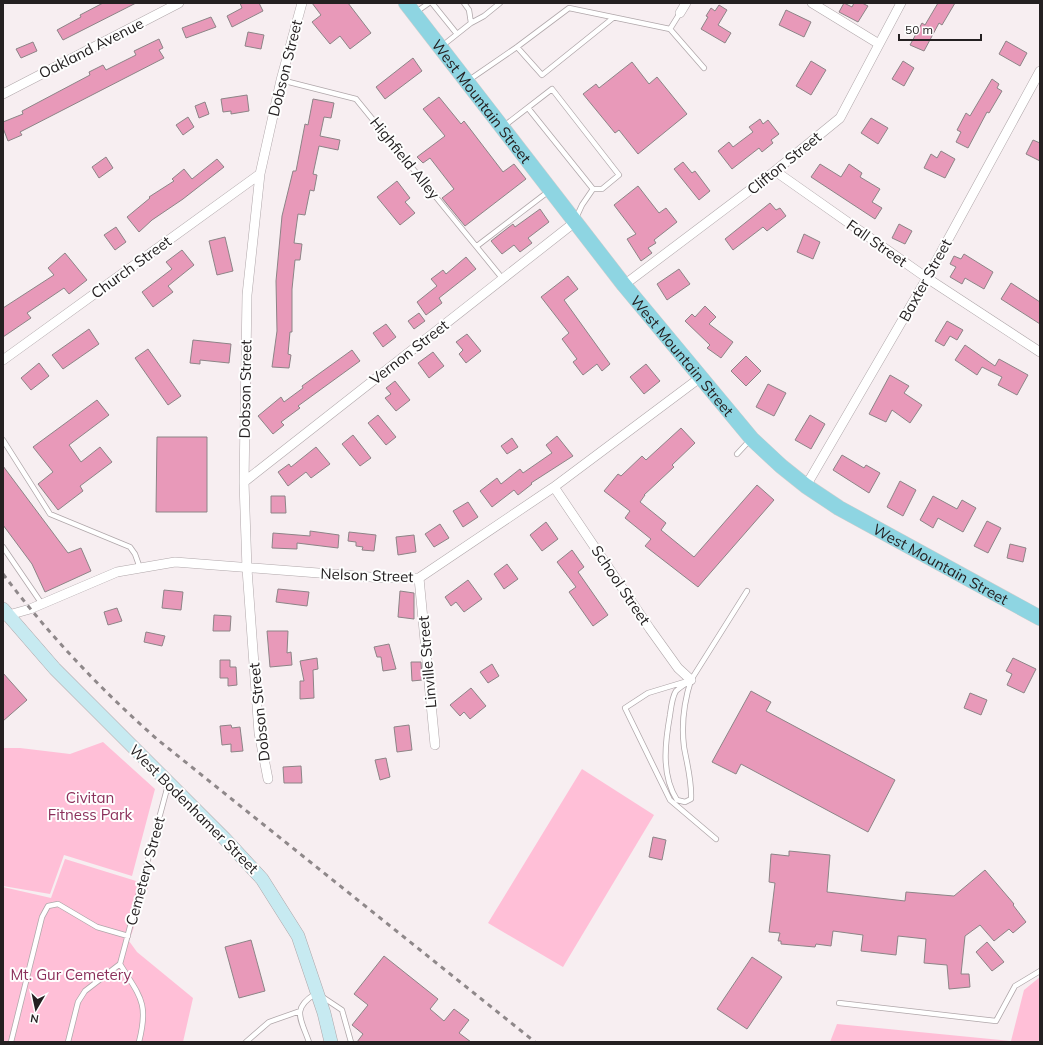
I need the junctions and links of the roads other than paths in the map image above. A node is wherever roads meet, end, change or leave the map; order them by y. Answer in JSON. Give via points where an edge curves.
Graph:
{"nodes":[{"id":1,"x":179,"y":3,"type":"edge"},
{"id":2,"x":302,"y":3,"type":"edge"},
{"id":3,"x":431,"y":3,"type":"edge"},
{"id":4,"x":464,"y":3,"type":"edge"},
{"id":5,"x":500,"y":3,"type":"edge"},
{"id":6,"x":686,"y":3,"type":"edge"},
{"id":7,"x":812,"y":3,"type":"edge"},
{"id":8,"x":901,"y":3,"type":"edge"},
{"id":9,"x":410,"y":8,"type":"edge"},
{"id":10,"x":680,"y":13,"type":"joint"},
{"id":11,"x":612,"y":18,"type":"junction"},
{"id":12,"x":471,"y":22,"type":"junction"},
{"id":13,"x":670,"y":29,"type":"junction"},
{"id":14,"x":457,"y":34,"type":"junction"},
{"id":15,"x":879,"y":44,"type":"junction"},
{"id":16,"x":517,"y":47,"type":"junction"},
{"id":17,"x":440,"y":48,"type":"junction"},
{"id":18,"x":704,"y":68,"type":"dead end"},
{"id":19,"x":1040,"y":71,"type":"edge"},
{"id":20,"x":281,"y":80,"type":"junction"},
{"id":21,"x":466,"y":82,"type":"junction"},
{"id":22,"x":3,"y":94,"type":"edge"},
{"id":23,"x":528,"y":108,"type":"junction"},
{"id":24,"x":502,"y":128,"type":"junction"},
{"id":25,"x":775,"y":171,"type":"junction"},
{"id":26,"x":260,"y":174,"type":"junction"},
{"id":27,"x":593,"y":188,"type":"junction"},
{"id":28,"x":550,"y":190,"type":"junction"},
{"id":29,"x":575,"y":222,"type":"junction"},
{"id":30,"x":477,"y":246,"type":"junction"},
{"id":31,"x":502,"y":278,"type":"junction"},
{"id":32,"x":927,"y":278,"type":"junction"},
{"id":33,"x":624,"y":285,"type":"junction"},
{"id":34,"x":1040,"y":352,"type":"edge"},
{"id":35,"x":3,"y":360,"type":"edge"},
{"id":36,"x":701,"y":377,"type":"junction"},
{"id":37,"x":752,"y":439,"type":"junction"},
{"id":38,"x":3,"y":440,"type":"edge"},
{"id":39,"x":737,"y":454,"type":"dead end"},
{"id":40,"x":244,"y":482,"type":"junction"},
{"id":41,"x":806,"y":486,"type":"junction"},
{"id":42,"x":554,"y":487,"type":"junction"},
{"id":43,"x":3,"y":547,"type":"edge"},
{"id":44,"x":140,"y":568,"type":"junction"},
{"id":45,"x":246,"y":569,"type":"junction"},
{"id":46,"x":419,"y":578,"type":"junction"},
{"id":47,"x":747,"y":591,"type":"dead end"},
{"id":48,"x":42,"y":604,"type":"junction"},
{"id":49,"x":5,"y":614,"type":"edge"},
{"id":50,"x":1040,"y":618,"type":"edge"},
{"id":51,"x":691,"y":680,"type":"junction"},
{"id":52,"x":435,"y":745,"type":"dead end"},
{"id":53,"x":268,"y":779,"type":"dead end"},
{"id":54,"x":169,"y":783,"type":"junction"},
{"id":55,"x":716,"y":839,"type":"dead end"},
{"id":56,"x":128,"y":936,"type":"junction"},
{"id":57,"x":120,"y":964,"type":"junction"},
{"id":58,"x":1040,"y":971,"type":"edge"},
{"id":59,"x":317,"y":992,"type":"junction"},
{"id":60,"x":839,"y":1003,"type":"dead end"},
{"id":61,"x":300,"y":1011,"type":"junction"},
{"id":62,"x":11,"y":1042,"type":"edge"},
{"id":63,"x":68,"y":1042,"type":"edge"},
{"id":64,"x":139,"y":1042,"type":"edge"},
{"id":65,"x":246,"y":1042,"type":"edge"},
{"id":66,"x":309,"y":1042,"type":"edge"},
{"id":67,"x":331,"y":1042,"type":"edge"},
{"id":68,"x":351,"y":1042,"type":"edge"}],
"edges":[{"from":1,"to":22,"type":"street","name":"Oakland Avenue"},
{"from":2,"to":20,"type":"street","name":"Dobson Street"},
{"from":3,"to":9,"type":"lane"},
{"from":3,"to":14,"type":"lane"},
{"from":4,"to":12,"type":"lane","via":[[469,10]]},
{"from":5,"to":12,"type":"lane","via":[[484,16]]},
{"from":6,"to":10,"type":"street"},
{"from":7,"to":15,"type":"street"},
{"from":8,"to":15,"type":"street","name":"Clifton Street"},
{"from":9,"to":17,"type":"main road","name":"West Mountain Street"},
{"from":10,"to":13,"type":"lane"},
{"from":11,"to":13,"type":"lane"},
{"from":11,"to":16,"type":"lane","via":[[569,8]]},
{"from":11,"to":16,"type":"lane","via":[[542,75]]},
{"from":12,"to":14,"type":"lane"},
{"from":13,"to":18,"type":"lane"},
{"from":14,"to":17,"type":"lane"},
{"from":15,"to":25,"type":"street","name":"Clifton Street","via":[[840,118]]},
{"from":16,"to":21,"type":"lane"},
{"from":17,"to":21,"type":"main road","name":"West Mountain Street"},
{"from":19,"to":32,"type":"street","name":"Baxter Street"},
{"from":20,"to":26,"type":"street","name":"Dobson Street"},
{"from":20,"to":30,"type":"lane","name":"Highfield Alley","via":[[356,99]]},
{"from":21,"to":24,"type":"main road","name":"West Mountain Street"},
{"from":23,"to":24,"type":"lane"},
{"from":23,"to":27,"type":"lane"},
{"from":23,"to":27,"type":"lane","via":[[552,89],[619,175],[602,189]]},
{"from":24,"to":28,"type":"main road","name":"West Mountain Street"},
{"from":25,"to":32,"type":"street","name":"Fall Street"},
{"from":25,"to":33,"type":"street","name":"Clifton Street"},
{"from":26,"to":35,"type":"street","name":"Church Street"},
{"from":26,"to":40,"type":"street","name":"Dobson Street","via":[[247,294]]},
{"from":27,"to":29,"type":"lane"},
{"from":28,"to":29,"type":"main road","name":"West Mountain Street"},
{"from":28,"to":30,"type":"lane"},
{"from":29,"to":31,"type":"street","name":"Vernon Street"},
{"from":29,"to":33,"type":"main road","name":"West Mountain Street"},
{"from":30,"to":31,"type":"lane","name":"Highfield Alley"},
{"from":31,"to":40,"type":"street","name":"Vernon Street"},
{"from":32,"to":34,"type":"street","name":"Fall Street"},
{"from":32,"to":41,"type":"street","name":"Baxter Street"},
{"from":33,"to":36,"type":"main road","name":"West Mountain Street"},
{"from":36,"to":37,"type":"main road","name":"West Mountain Street"},
{"from":36,"to":42,"type":"street","name":"Nelson Street"},
{"from":37,"to":39,"type":"lane"},
{"from":37,"to":41,"type":"main road","name":"West Mountain Street"},
{"from":38,"to":44,"type":"lane","via":[[50,514],[130,547]]},
{"from":40,"to":45,"type":"street","name":"Dobson Street"},
{"from":41,"to":50,"type":"main road","name":"West Mountain Street","via":[[839,508]]},
{"from":42,"to":46,"type":"street","name":"Nelson Street"},
{"from":42,"to":51,"type":"street","name":"School Street","via":[[655,636],[678,668]]},
{"from":43,"to":48,"type":"lane"},
{"from":44,"to":45,"type":"street","name":"Nelson Street","via":[[175,562]]},
{"from":44,"to":48,"type":"street","name":"Nelson Street","via":[[116,572]]},
{"from":45,"to":46,"type":"street","name":"Nelson Street"},
{"from":45,"to":53,"type":"street","name":"Dobson Street","via":[[259,733]]},
{"from":46,"to":52,"type":"street","name":"Linville Street"},
{"from":47,"to":51,"type":"lane"},
{"from":48,"to":49,"type":"street","name":"Nelson Street"},
{"from":49,"to":54,"type":"main road","name":"West Bodenhamer Street","via":[[55,669]]},
{"from":51,"to":51,"type":"lane","via":[[676,691],[665,741],[666,771],[671,792],[677,800],[685,802],[691,799],[692,787],[682,727],[684,700]]},
{"from":51,"to":55,"type":"lane","via":[[648,693],[625,708],[670,800]]},
{"from":54,"to":56,"type":"lane","name":"Cemetery Street"},
{"from":54,"to":59,"type":"main road","name":"West Bodenhamer Street","via":[[262,879],[298,936]]},
{"from":56,"to":57,"type":"lane","name":"Cemetery Street"},
{"from":56,"to":62,"type":"lane","name":"Cemetery Street","via":[[97,926],[58,904],[48,906],[42,917]]},
{"from":57,"to":63,"type":"lane","via":[[84,990],[78,1002]]},
{"from":57,"to":64,"type":"lane","via":[[144,1009]]},
{"from":58,"to":60,"type":"lane","via":[[1015,986],[996,1021]]},
{"from":59,"to":61,"type":"lane","via":[[304,1001]]},
{"from":59,"to":67,"type":"main road","name":"West Bodenhamer Street"},
{"from":59,"to":68,"type":"lane","via":[[342,1010]]},
{"from":61,"to":65,"type":"lane","via":[[269,1022]]},
{"from":61,"to":66,"type":"lane"}]}
